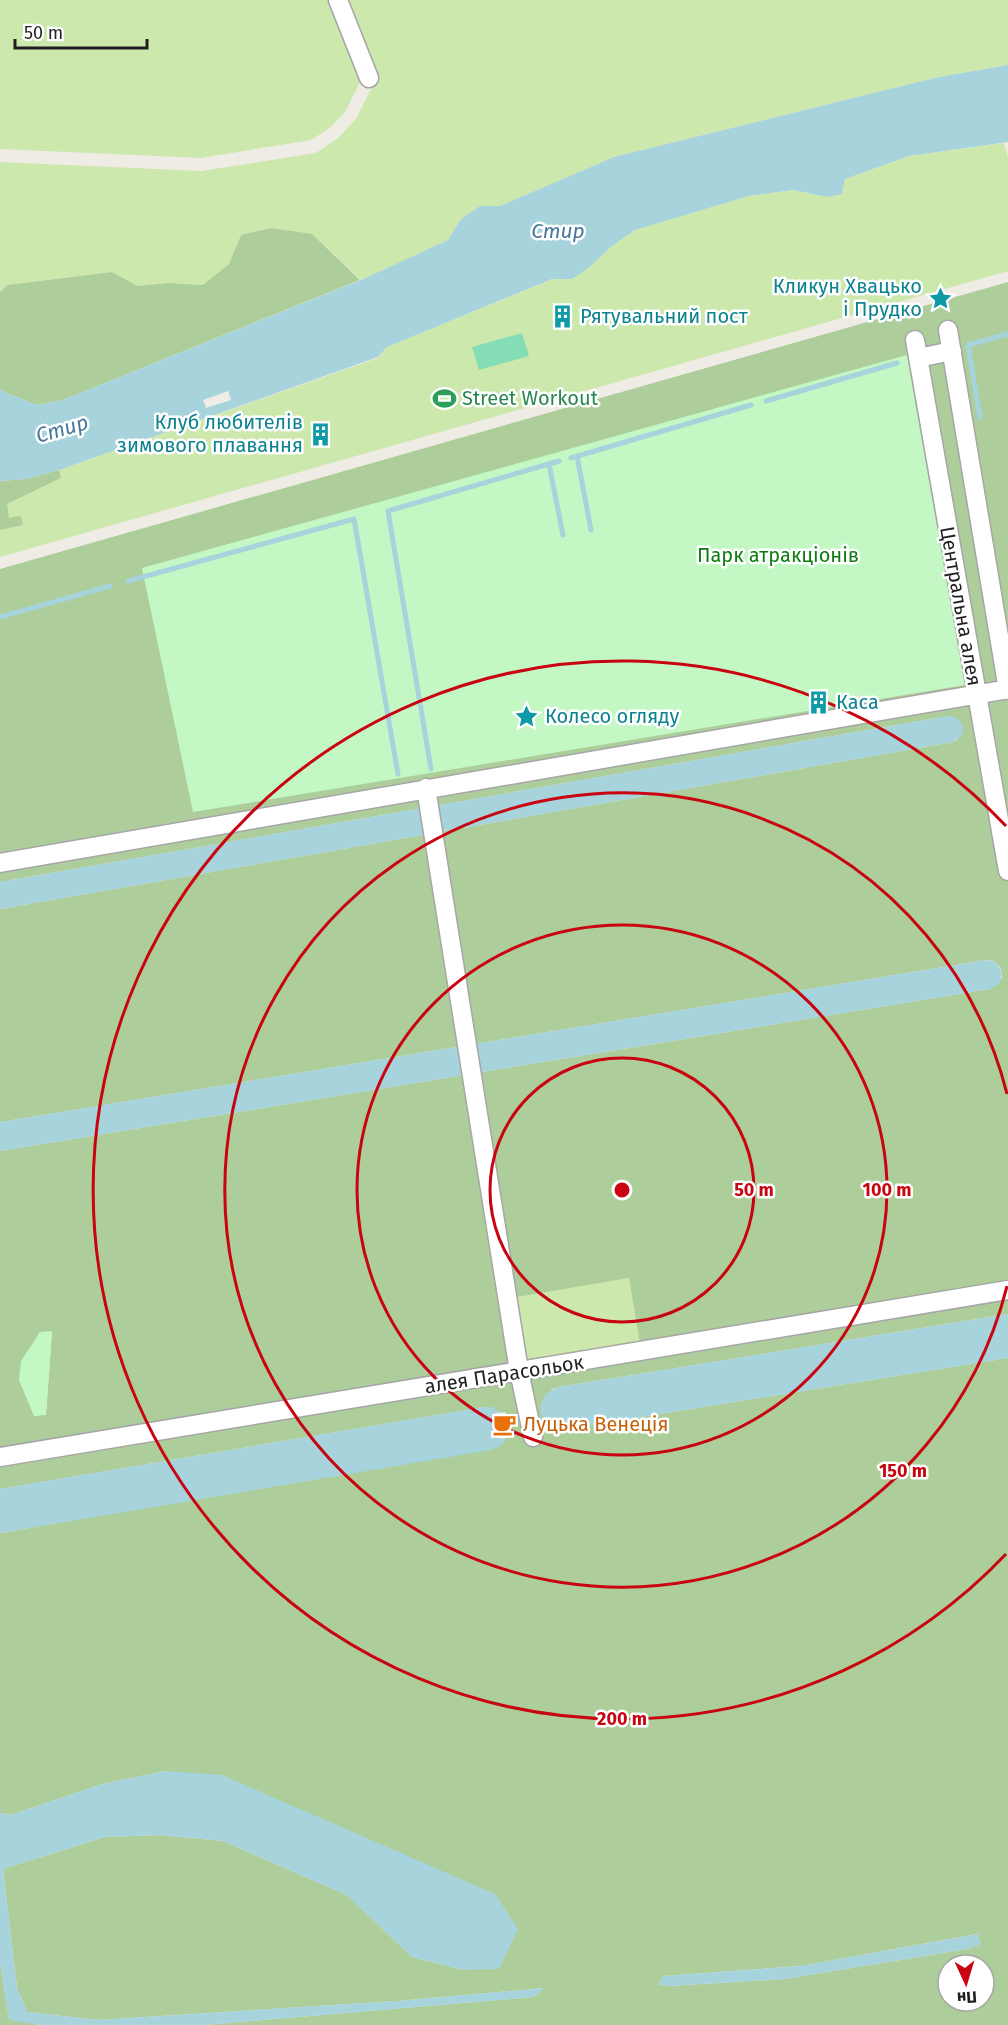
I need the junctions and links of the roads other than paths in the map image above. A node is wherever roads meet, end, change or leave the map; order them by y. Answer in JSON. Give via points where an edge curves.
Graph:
{"nodes":[{"id":1,"x":338,"y":0,"type":"edge"},
{"id":2,"x":369,"y":78,"type":"dead end"},
{"id":3,"x":948,"y":330,"type":"dead end"},
{"id":4,"x":915,"y":340,"type":"dead end"},
{"id":5,"x":952,"y":351,"type":"junction"},
{"id":6,"x":918,"y":358,"type":"junction"},
{"id":7,"x":1008,"y":690,"type":"edge"},
{"id":8,"x":976,"y":695,"type":"junction"},
{"id":9,"x":999,"y":770,"type":"edge"},
{"id":10,"x":426,"y":788,"type":"junction"},
{"id":11,"x":0,"y":862,"type":"edge"},
{"id":12,"x":1008,"y":871,"type":"edge"},
{"id":13,"x":1008,"y":1290,"type":"edge"},
{"id":14,"x":519,"y":1371,"type":"junction"},
{"id":15,"x":533,"y":1437,"type":"dead end"},
{"id":16,"x":0,"y":1457,"type":"edge"}],
"edges":[{"from":1,"to":2,"type":"street"},
{"from":3,"to":5,"type":"street","name":"Центральна алея"},
{"from":4,"to":6,"type":"street","name":"Центральна алея"},
{"from":5,"to":6,"type":"street"},
{"from":5,"to":7,"type":"street","name":"Центральна алея"},
{"from":6,"to":8,"type":"street","name":"Центральна алея"},
{"from":7,"to":8,"type":"street"},
{"from":8,"to":9,"type":"street","name":"Центральна алея"},
{"from":8,"to":10,"type":"street"},
{"from":9,"to":12,"type":"street","name":"Центральна алея"},
{"from":10,"to":11,"type":"street"},
{"from":10,"to":14,"type":"street"},
{"from":13,"to":14,"type":"street","name":"алея Парасольок"},
{"from":14,"to":15,"type":"street"},
{"from":14,"to":16,"type":"street","name":"алея Парасольок"}]}
